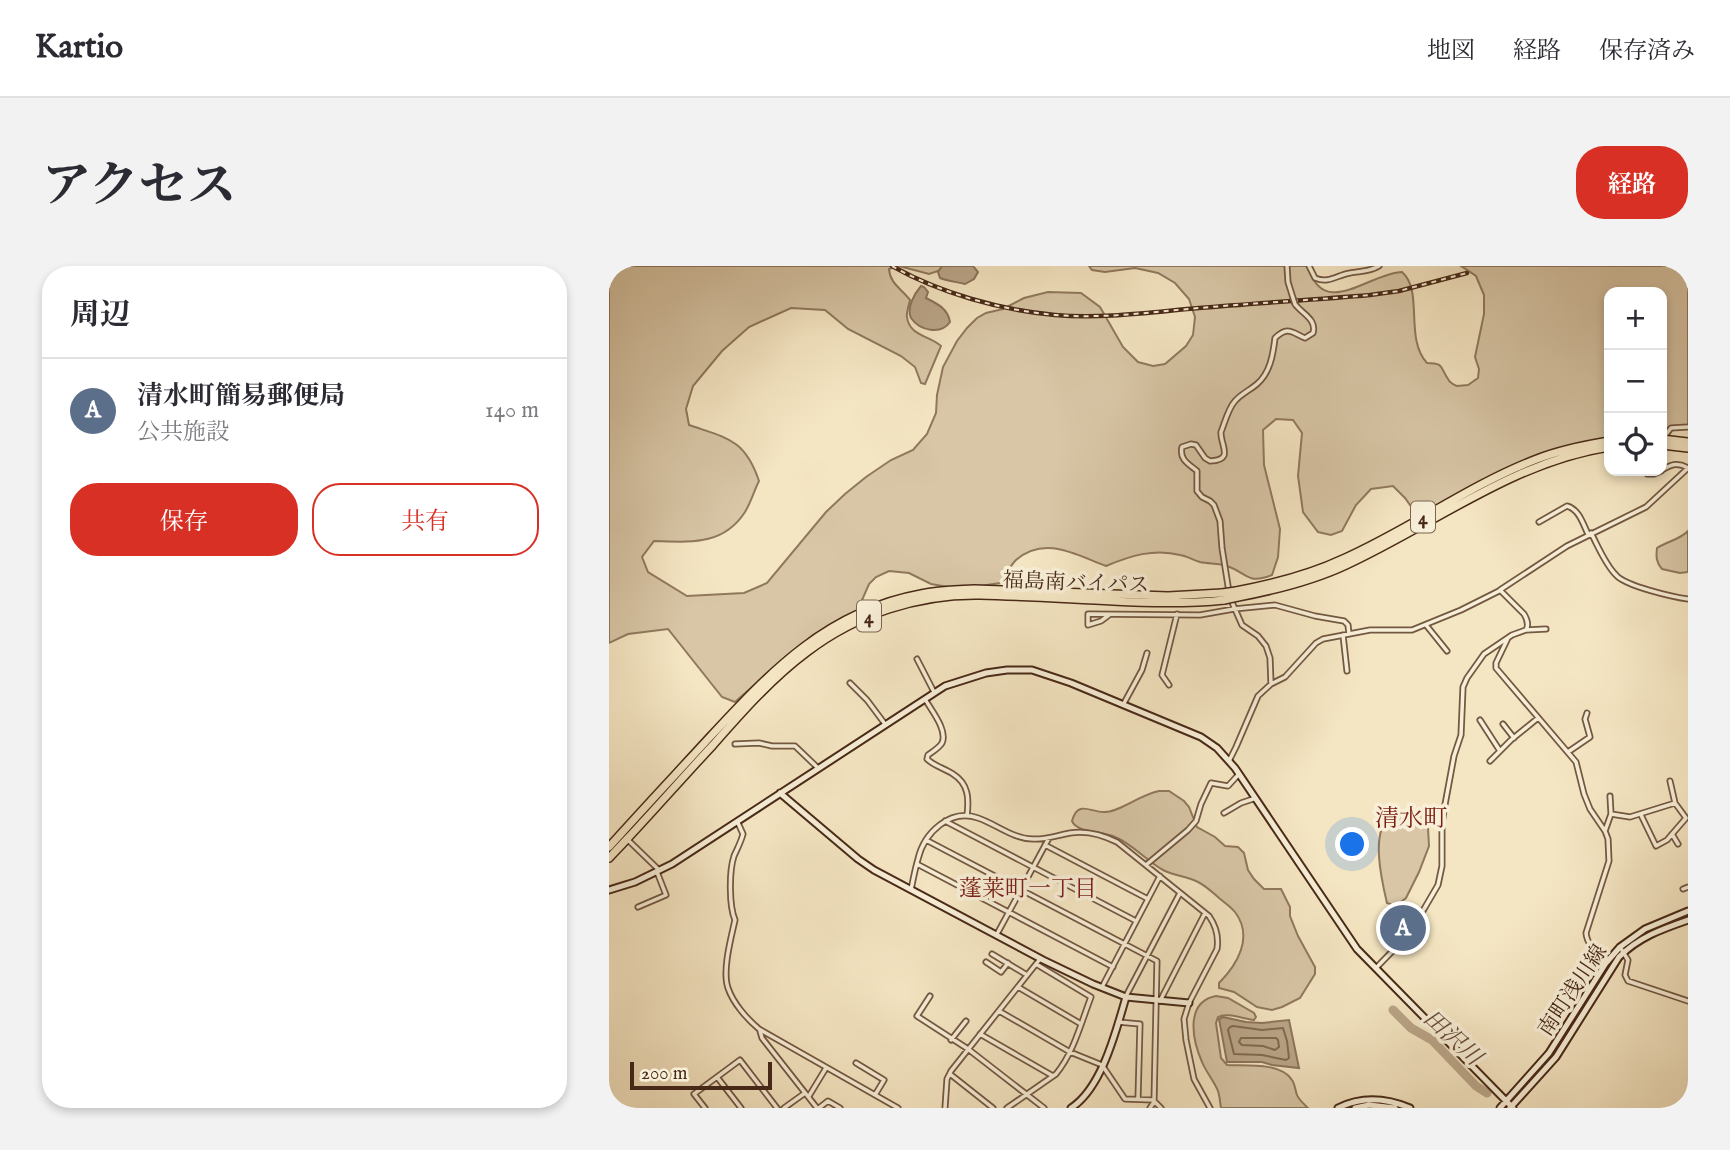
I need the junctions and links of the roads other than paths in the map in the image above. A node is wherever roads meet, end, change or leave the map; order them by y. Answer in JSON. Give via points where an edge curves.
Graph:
{"nodes":[{"id":1,"x":1287,"y":266,"type":"edge"},
{"id":2,"x":1309,"y":266,"type":"edge"},
{"id":3,"x":1379,"y":266,"type":"edge"},
{"id":4,"x":1688,"y":427,"type":"edge"},
{"id":5,"x":1667,"y":435,"type":"edge"},
{"id":6,"x":1604,"y":442,"type":"edge"},
{"id":7,"x":1667,"y":442,"type":"edge"},
{"id":8,"x":1688,"y":442,"type":"edge"},
{"id":9,"x":1667,"y":443,"type":"edge"},
{"id":10,"x":1604,"y":448,"type":"edge"},
{"id":11,"x":1688,"y":449,"type":"edge"},
{"id":12,"x":1688,"y":468,"type":"edge"},
{"id":13,"x":1667,"y":469,"type":"edge"},
{"id":14,"x":1538,"y":522,"type":"dead end"},
{"id":15,"x":1589,"y":533,"type":"junction"},
{"id":16,"x":1500,"y":590,"type":"junction"},
{"id":17,"x":1237,"y":594,"type":"junction"},
{"id":18,"x":1223,"y":596,"type":"junction"},
{"id":19,"x":1688,"y":599,"type":"edge"},
{"id":20,"x":1234,"y":609,"type":"junction"},
{"id":21,"x":1177,"y":614,"type":"junction"},
{"id":22,"x":1109,"y":615,"type":"junction"},
{"id":23,"x":1426,"y":625,"type":"junction"},
{"id":24,"x":1546,"y":629,"type":"dead end"},
{"id":25,"x":1526,"y":631,"type":"junction"},
{"id":26,"x":1346,"y":635,"type":"junction"},
{"id":27,"x":1509,"y":636,"type":"junction"},
{"id":28,"x":1447,"y":651,"type":"dead end"},
{"id":29,"x":1147,"y":653,"type":"dead end"},
{"id":30,"x":917,"y":659,"type":"dead end"},
{"id":31,"x":1347,"y":671,"type":"dead end"},
{"id":32,"x":850,"y":683,"type":"dead end"},
{"id":33,"x":1271,"y":684,"type":"junction"},
{"id":34,"x":1168,"y":685,"type":"dead end"},
{"id":35,"x":935,"y":693,"type":"junction"},
{"id":36,"x":925,"y":699,"type":"junction"},
{"id":37,"x":1123,"y":705,"type":"junction"},
{"id":38,"x":1587,"y":713,"type":"dead end"},
{"id":39,"x":1538,"y":718,"type":"junction"},
{"id":40,"x":1480,"y":720,"type":"dead end"},
{"id":41,"x":1503,"y":724,"type":"dead end"},
{"id":42,"x":885,"y":725,"type":"junction"},
{"id":43,"x":1514,"y":738,"type":"junction"},
{"id":44,"x":735,"y":744,"type":"dead end"},
{"id":45,"x":1500,"y":751,"type":"junction"},
{"id":46,"x":1568,"y":752,"type":"junction"},
{"id":47,"x":1229,"y":761,"type":"junction"},
{"id":48,"x":1490,"y":761,"type":"dead end"},
{"id":49,"x":818,"y":768,"type":"junction"},
{"id":50,"x":1239,"y":774,"type":"junction"},
{"id":51,"x":1670,"y":781,"type":"dead end"},
{"id":52,"x":780,"y":793,"type":"junction"},
{"id":53,"x":1610,"y":796,"type":"dead end"},
{"id":54,"x":1256,"y":799,"type":"junction"},
{"id":55,"x":1675,"y":803,"type":"junction"},
{"id":56,"x":1224,"y":813,"type":"dead end"},
{"id":57,"x":1611,"y":814,"type":"junction"},
{"id":58,"x":1641,"y":815,"type":"junction"},
{"id":59,"x":967,"y":816,"type":"junction"},
{"id":60,"x":1687,"y":819,"type":"edge"},
{"id":61,"x":737,"y":821,"type":"junction"},
{"id":62,"x":945,"y":821,"type":"junction"},
{"id":63,"x":1605,"y":831,"type":"junction"},
{"id":64,"x":1672,"y":834,"type":"junction"},
{"id":65,"x":1049,"y":838,"type":"junction"},
{"id":66,"x":627,"y":839,"type":"junction"},
{"id":67,"x":926,"y":840,"type":"junction"},
{"id":68,"x":1678,"y":844,"type":"dead end"},
{"id":69,"x":1045,"y":845,"type":"junction"},
{"id":70,"x":609,"y":847,"type":"edge"},
{"id":71,"x":609,"y":858,"type":"edge"},
{"id":72,"x":917,"y":864,"type":"junction"},
{"id":73,"x":1146,"y":865,"type":"junction"},
{"id":74,"x":1033,"y":867,"type":"junction"},
{"id":75,"x":658,"y":872,"type":"junction"},
{"id":76,"x":1160,"y":876,"type":"junction"},
{"id":77,"x":609,"y":890,"type":"edge"},
{"id":78,"x":911,"y":890,"type":"junction"},
{"id":79,"x":1021,"y":890,"type":"junction"},
{"id":80,"x":1180,"y":893,"type":"junction"},
{"id":81,"x":1148,"y":899,"type":"junction"},
{"id":82,"x":638,"y":907,"type":"dead end"},
{"id":83,"x":1688,"y":911,"type":"edge"},
{"id":84,"x":1009,"y":912,"type":"junction"},
{"id":85,"x":1205,"y":913,"type":"junction"},
{"id":86,"x":1688,"y":920,"type":"edge"},
{"id":87,"x":1136,"y":921,"type":"junction"},
{"id":88,"x":996,"y":936,"type":"junction"},
{"id":89,"x":1124,"y":944,"type":"junction"},
{"id":90,"x":1622,"y":950,"type":"junction"},
{"id":91,"x":992,"y":954,"type":"dead end"},
{"id":92,"x":1147,"y":956,"type":"junction"},
{"id":93,"x":1038,"y":961,"type":"junction"},
{"id":94,"x":986,"y":962,"type":"dead end"},
{"id":95,"x":1008,"y":963,"type":"junction"},
{"id":96,"x":1606,"y":963,"type":"junction"},
{"id":97,"x":1113,"y":967,"type":"junction"},
{"id":98,"x":1376,"y":968,"type":"junction"},
{"id":99,"x":1027,"y":975,"type":"junction"},
{"id":100,"x":1018,"y":987,"type":"junction"},
{"id":101,"x":1102,"y":987,"type":"junction"},
{"id":102,"x":930,"y":996,"type":"dead end"},
{"id":103,"x":1126,"y":997,"type":"junction"},
{"id":104,"x":1159,"y":1001,"type":"junction"},
{"id":105,"x":1688,"y":1001,"type":"edge"},
{"id":106,"x":1189,"y":1003,"type":"junction"},
{"id":107,"x":999,"y":1011,"type":"junction"},
{"id":108,"x":966,"y":1021,"type":"dead end"},
{"id":109,"x":1118,"y":1022,"type":"junction"},
{"id":110,"x":1081,"y":1024,"type":"junction"},
{"id":111,"x":759,"y":1029,"type":"junction"},
{"id":112,"x":980,"y":1034,"type":"junction"},
{"id":113,"x":951,"y":1040,"type":"junction"},
{"id":114,"x":968,"y":1049,"type":"junction"},
{"id":115,"x":1070,"y":1052,"type":"junction"},
{"id":116,"x":856,"y":1063,"type":"dead end"},
{"id":117,"x":1102,"y":1065,"type":"junction"},
{"id":118,"x":826,"y":1068,"type":"junction"},
{"id":119,"x":950,"y":1074,"type":"junction"},
{"id":120,"x":1053,"y":1076,"type":"junction"},
{"id":121,"x":716,"y":1077,"type":"junction"},
{"id":122,"x":1027,"y":1094,"type":"junction"},
{"id":123,"x":807,"y":1095,"type":"junction"},
{"id":124,"x":874,"y":1095,"type":"junction"},
{"id":125,"x":1138,"y":1099,"type":"junction"},
{"id":126,"x":1506,"y":1101,"type":"junction"},
{"id":127,"x":1154,"y":1102,"type":"junction"},
{"id":128,"x":1511,"y":1107,"type":"edge"},
{"id":129,"x":705,"y":1108,"type":"edge"},
{"id":130,"x":741,"y":1108,"type":"edge"},
{"id":131,"x":777,"y":1108,"type":"edge"},
{"id":132,"x":784,"y":1108,"type":"edge"},
{"id":133,"x":818,"y":1108,"type":"edge"},
{"id":134,"x":840,"y":1108,"type":"edge"},
{"id":135,"x":898,"y":1108,"type":"edge"},
{"id":136,"x":945,"y":1108,"type":"edge"},
{"id":137,"x":993,"y":1108,"type":"edge"},
{"id":138,"x":1007,"y":1108,"type":"edge"},
{"id":139,"x":1044,"y":1108,"type":"edge"},
{"id":140,"x":1071,"y":1108,"type":"edge"},
{"id":141,"x":1150,"y":1108,"type":"edge"},
{"id":142,"x":1161,"y":1108,"type":"edge"},
{"id":143,"x":1210,"y":1108,"type":"edge"},
{"id":144,"x":1338,"y":1108,"type":"edge"},
{"id":145,"x":1355,"y":1108,"type":"edge"},
{"id":146,"x":1395,"y":1108,"type":"edge"},
{"id":147,"x":1409,"y":1108,"type":"edge"},
{"id":148,"x":1500,"y":1108,"type":"edge"}],
"edges":[{"from":1,"to":20,"type":"street","bridge":true,"via":[[1294,304],[1312,321],[1314,333],[1305,338],[1287,331],[1275,338],[1267,372],[1232,405],[1220,436],[1226,450],[1221,459],[1210,461],[1196,445],[1181,451],[1197,471],[1197,491],[1214,505],[1220,521]]},
{"from":2,"to":3,"type":"street","via":[[1315,278],[1323,281]]},
{"from":4,"to":5,"type":"street","via":[[1671,428]]},
{"from":6,"to":17,"type":"highway","name":"福島南バイパス","number":"4","via":[[1517,467],[1328,566]]},
{"from":7,"to":8,"type":"highway"},
{"from":9,"to":11,"type":"highway"},
{"from":10,"to":17,"type":"highway","name":"福島南バイパス","number":"4","via":[[1524,472],[1331,572],[1289,586]]},
{"from":12,"to":13,"type":"street","via":[[1678,464]]},
{"from":12,"to":15,"type":"street","via":[[1646,507]]},
{"from":14,"to":15,"type":"street","via":[[1570,506]]},
{"from":15,"to":16,"type":"street"},
{"from":15,"to":19,"type":"street","via":[[1621,580]]},
{"from":16,"to":23,"type":"street"},
{"from":16,"to":25,"type":"street","via":[[1524,614]]},
{"from":17,"to":18,"type":"highway","name":"福島南バイパス","number":"4","bridge":true},
{"from":18,"to":66,"type":"highway","name":"福島南バイパス","number":"4","via":[[1171,603],[950,596],[872,615],[823,640],[790,665]]},
{"from":18,"to":70,"type":"highway","name":"福島南バイパス","number":"4","via":[[961,589],[921,594],[869,609],[819,635],[786,660]]},
{"from":20,"to":21,"type":"street"},
{"from":20,"to":26,"type":"street","via":[[1275,605],[1344,621]]},
{"from":20,"to":33,"type":"street","via":[[1242,625],[1266,646]]},
{"from":21,"to":22,"type":"street"},
{"from":21,"to":34,"type":"street","via":[[1162,675]]},
{"from":22,"to":22,"type":"street","via":[[1088,614],[1088,625],[1101,621]]},
{"from":23,"to":26,"type":"street","via":[[1408,631]]},
{"from":23,"to":28,"type":"street"},
{"from":24,"to":25,"type":"street"},
{"from":25,"to":27,"type":"street"},
{"from":26,"to":31,"type":"street"},
{"from":26,"to":33,"type":"street","via":[[1316,643],[1285,677]]},
{"from":27,"to":39,"type":"street","via":[[1496,668]]},
{"from":27,"to":98,"type":"street","via":[[1484,654],[1463,687],[1461,735],[1442,824],[1438,885],[1410,933]]},
{"from":29,"to":37,"type":"street"},
{"from":30,"to":35,"type":"street"},
{"from":32,"to":42,"type":"street"},
{"from":33,"to":47,"type":"street","via":[[1256,698]]},
{"from":35,"to":36,"type":"street"},
{"from":35,"to":37,"type":"street","via":[[974,676],[1026,669]]},
{"from":36,"to":42,"type":"street"},
{"from":36,"to":59,"type":"street","via":[[943,740],[927,759],[959,779],[969,794]]},
{"from":37,"to":47,"type":"street","via":[[1213,743]]},
{"from":38,"to":46,"type":"street","via":[[1590,737]]},
{"from":39,"to":43,"type":"street"},
{"from":39,"to":46,"type":"street"},
{"from":40,"to":45,"type":"street"},
{"from":41,"to":43,"type":"street"},
{"from":42,"to":49,"type":"street"},
{"from":43,"to":45,"type":"street"},
{"from":44,"to":49,"type":"street","via":[[795,746]]},
{"from":45,"to":48,"type":"street"},
{"from":46,"to":63,"type":"street","via":[[1578,767],[1590,809]]},
{"from":47,"to":50,"type":"street"},
{"from":49,"to":52,"type":"street"},
{"from":50,"to":54,"type":"street"},
{"from":50,"to":73,"type":"street","via":[[1228,786],[1211,783],[1196,821]]},
{"from":51,"to":55,"type":"street"},
{"from":52,"to":61,"type":"street"},
{"from":52,"to":78,"type":"street","via":[[859,859]]},
{"from":53,"to":57,"type":"street"},
{"from":54,"to":56,"type":"street"},
{"from":54,"to":98,"type":"street","via":[[1338,923]]},
{"from":55,"to":58,"type":"street"},
{"from":55,"to":60,"type":"street"},
{"from":57,"to":58,"type":"street"},
{"from":57,"to":63,"type":"street"},
{"from":58,"to":64,"type":"street","via":[[1656,846]]},
{"from":59,"to":62,"type":"street"},
{"from":59,"to":65,"type":"street","via":[[1018,837]]},
{"from":60,"to":64,"type":"street"},
{"from":61,"to":75,"type":"street"},
{"from":61,"to":111,"type":"street","via":[[743,834],[733,857],[729,888],[735,920],[727,987]]},
{"from":62,"to":67,"type":"street"},
{"from":62,"to":74,"type":"street"},
{"from":63,"to":96,"type":"street","via":[[1609,861],[1585,933]]},
{"from":64,"to":68,"type":"street"},
{"from":65,"to":69,"type":"street"},
{"from":65,"to":73,"type":"street","via":[[1073,832],[1101,835]]},
{"from":66,"to":71,"type":"highway","name":"福島南バイパス","number":"4"},
{"from":66,"to":75,"type":"street"},
{"from":67,"to":72,"type":"street"},
{"from":67,"to":79,"type":"street"},
{"from":69,"to":74,"type":"street"},
{"from":69,"to":81,"type":"street"},
{"from":72,"to":78,"type":"street"},
{"from":72,"to":84,"type":"street"},
{"from":73,"to":76,"type":"street"},
{"from":74,"to":79,"type":"street"},
{"from":74,"to":87,"type":"street"},
{"from":75,"to":77,"type":"street"},
{"from":75,"to":82,"type":"street","via":[[666,895]]},
{"from":76,"to":80,"type":"street"},
{"from":76,"to":81,"type":"street"},
{"from":78,"to":88,"type":"street"},
{"from":79,"to":84,"type":"street"},
{"from":79,"to":89,"type":"street"},
{"from":80,"to":85,"type":"street"},
{"from":80,"to":92,"type":"street"},
{"from":81,"to":87,"type":"street"},
{"from":83,"to":90,"type":"street","name":"南町浅川線","via":[[1645,929]]},
{"from":84,"to":88,"type":"street"},
{"from":84,"to":97,"type":"street"},
{"from":85,"to":104,"type":"street"},
{"from":85,"to":106,"type":"street","via":[[1216,928],[1217,949]]},
{"from":86,"to":90,"type":"street","name":"南町浅川線"},
{"from":87,"to":89,"type":"street"},
{"from":88,"to":93,"type":"street"},
{"from":89,"to":92,"type":"street"},
{"from":89,"to":97,"type":"street"},
{"from":90,"to":96,"type":"street","name":"南町浅川線"},
{"from":90,"to":105,"type":"street","via":[[1628,960],[1628,981]]},
{"from":90,"to":128,"type":"street","name":"南町浅川線","via":[[1556,1057]]},
{"from":91,"to":95,"type":"street"},
{"from":92,"to":103,"type":"street"},
{"from":92,"to":104,"type":"street","via":[[1157,961]]},
{"from":93,"to":99,"type":"street"},
{"from":93,"to":101,"type":"street"},
{"from":93,"to":110,"type":"street","via":[[1091,997]]},
{"from":94,"to":95,"type":"street","via":[[1001,972]]},
{"from":95,"to":99,"type":"street"},
{"from":96,"to":126,"type":"street","name":"南町浅川線","via":[[1549,1053]]},
{"from":97,"to":101,"type":"street"},
{"from":98,"to":126,"type":"street"},
{"from":99,"to":100,"type":"street"},
{"from":100,"to":107,"type":"street"},
{"from":100,"to":110,"type":"street"},
{"from":101,"to":103,"type":"street"},
{"from":102,"to":113,"type":"street","via":[[917,1016]]},
{"from":103,"to":104,"type":"street"},
{"from":103,"to":109,"type":"street"},
{"from":104,"to":106,"type":"street"},
{"from":104,"to":127,"type":"street"},
{"from":106,"to":143,"type":"street","via":[[1184,1025],[1190,1061]]},
{"from":107,"to":112,"type":"street"},
{"from":107,"to":115,"type":"street"},
{"from":108,"to":113,"type":"street"},
{"from":109,"to":117,"type":"street"},
{"from":109,"to":125,"type":"street","via":[[1140,1024]]},
{"from":110,"to":115,"type":"street"},
{"from":111,"to":118,"type":"street"},
{"from":111,"to":123,"type":"street"},
{"from":112,"to":114,"type":"street"},
{"from":112,"to":120,"type":"street"},
{"from":113,"to":114,"type":"street"},
{"from":114,"to":119,"type":"street"},
{"from":114,"to":122,"type":"street"},
{"from":115,"to":117,"type":"street"},
{"from":115,"to":120,"type":"street"},
{"from":116,"to":124,"type":"street","via":[[884,1080]]},
{"from":117,"to":125,"type":"street","via":[[1125,1099]]},
{"from":117,"to":140,"type":"street","via":[[1082,1099]]},
{"from":118,"to":123,"type":"street"},
{"from":118,"to":124,"type":"street"},
{"from":119,"to":136,"type":"street"},
{"from":119,"to":137,"type":"street"},
{"from":120,"to":122,"type":"street"},
{"from":121,"to":129,"type":"street","via":[[694,1094]]},
{"from":121,"to":130,"type":"street"},
{"from":121,"to":131,"type":"street","via":[[740,1060]]},
{"from":122,"to":138,"type":"street"},
{"from":122,"to":139,"type":"street"},
{"from":123,"to":132,"type":"street"},
{"from":123,"to":133,"type":"street"},
{"from":124,"to":135,"type":"street"},
{"from":125,"to":127,"type":"street"},
{"from":126,"to":128,"type":"street"},
{"from":126,"to":148,"type":"street","name":"南町浅川線"},
{"from":127,"to":141,"type":"street"},
{"from":127,"to":142,"type":"street"},
{"from":133,"to":134,"type":"street","via":[[828,1101]]},
{"from":144,"to":147,"type":"street","via":[[1366,1100]]},
{"from":145,"to":146,"type":"street"}]}
